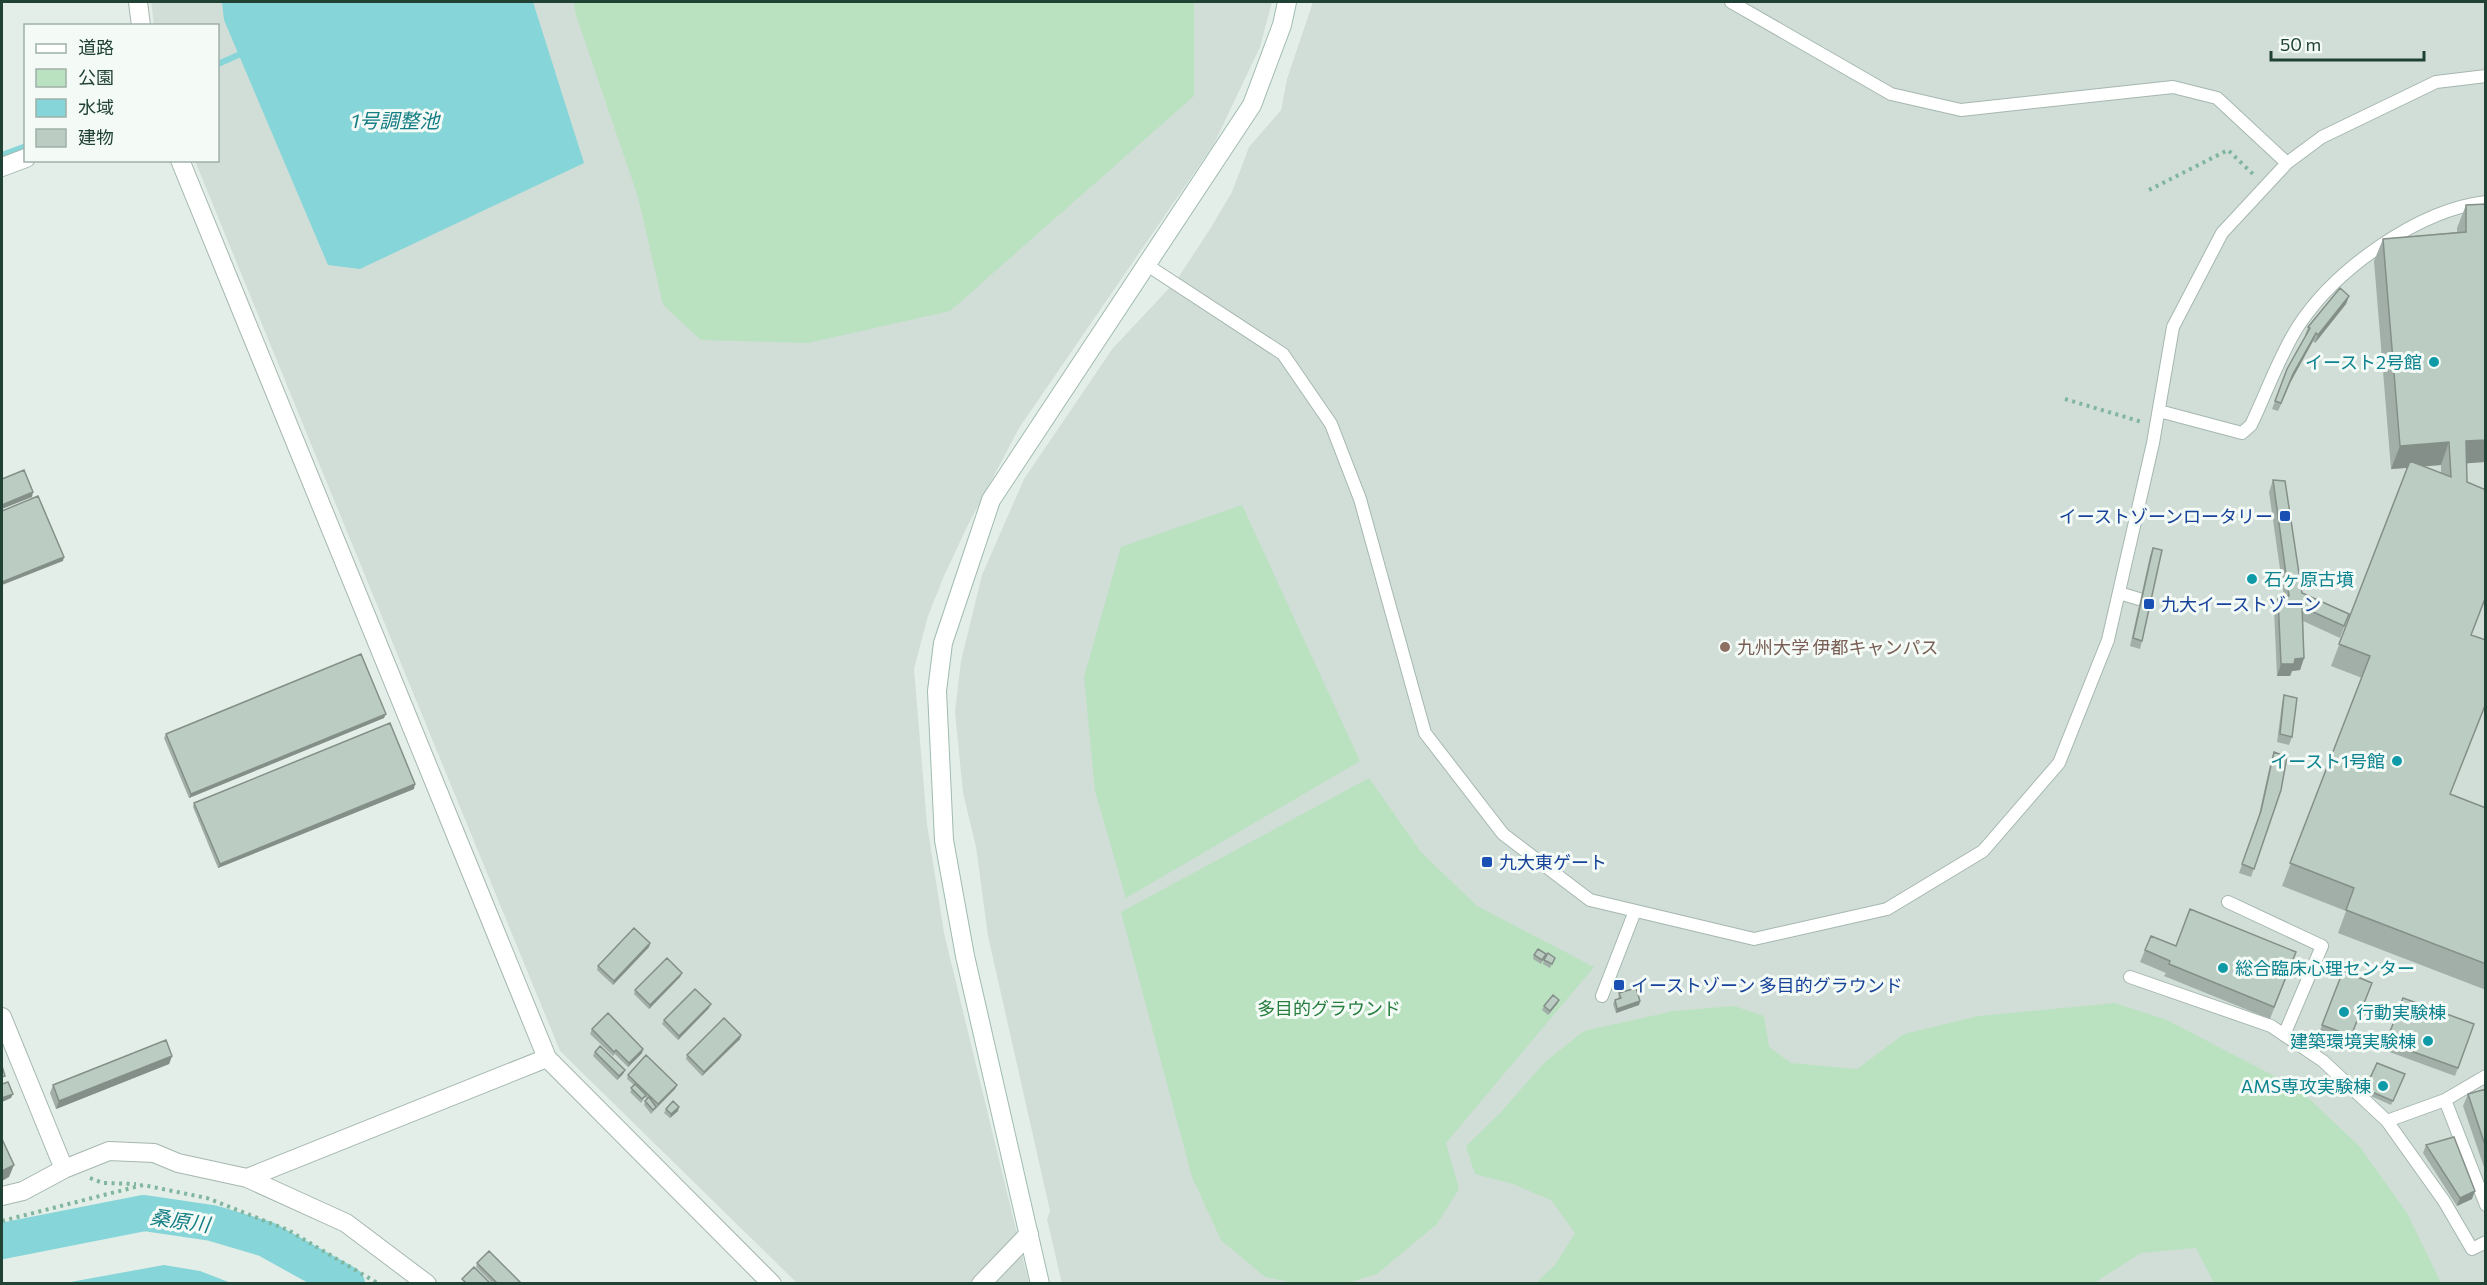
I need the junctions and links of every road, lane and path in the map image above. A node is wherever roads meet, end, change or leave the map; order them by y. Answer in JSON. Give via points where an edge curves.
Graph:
{"nodes":[{"id":1,"x":138,"y":2,"type":"edge"},
{"id":2,"x":1287,"y":2,"type":"edge"},
{"id":3,"x":1731,"y":2,"type":"edge"},
{"id":4,"x":141,"y":24,"type":"edge"},
{"id":5,"x":2486,"y":76,"type":"edge"},
{"id":6,"x":24,"y":159,"type":"edge"},
{"id":7,"x":181,"y":162,"type":"edge"},
{"id":8,"x":2288,"y":163,"type":"junction"},
{"id":9,"x":2,"y":168,"type":"edge"},
{"id":10,"x":2265,"y":187,"type":"junction"},
{"id":11,"x":2149,"y":190,"type":"dead end"},
{"id":12,"x":2486,"y":202,"type":"edge"},
{"id":13,"x":1147,"y":265,"type":"junction"},
{"id":14,"x":2065,"y":399,"type":"dead end"},
{"id":15,"x":2158,"y":411,"type":"junction"},
{"id":16,"x":2156,"y":426,"type":"junction"},
{"id":17,"x":2119,"y":593,"type":"junction"},
{"id":18,"x":2139,"y":599,"type":"edge"},
{"id":19,"x":2228,"y":902,"type":"dead end"},
{"id":20,"x":1635,"y":911,"type":"junction"},
{"id":21,"x":2130,"y":976,"type":"dead end"},
{"id":22,"x":1602,"y":996,"type":"dead end"},
{"id":23,"x":2,"y":1017,"type":"edge"},
{"id":24,"x":2284,"y":1035,"type":"junction"},
{"id":25,"x":547,"y":1058,"type":"junction"},
{"id":26,"x":2486,"y":1076,"type":"edge"},
{"id":27,"x":2445,"y":1100,"type":"junction"},
{"id":28,"x":2387,"y":1121,"type":"junction"},
{"id":29,"x":64,"y":1169,"type":"junction"},
{"id":30,"x":247,"y":1178,"type":"junction"},
{"id":31,"x":142,"y":1185,"type":"junction"},
{"id":32,"x":2,"y":1196,"type":"edge"},
{"id":33,"x":2486,"y":1205,"type":"edge"},
{"id":34,"x":2,"y":1221,"type":"edge"},
{"id":35,"x":1029,"y":1234,"type":"junction"},
{"id":36,"x":2486,"y":1242,"type":"edge"},
{"id":37,"x":379,"y":1284,"type":"edge"},
{"id":38,"x":428,"y":1284,"type":"edge"},
{"id":39,"x":772,"y":1284,"type":"edge"},
{"id":40,"x":981,"y":1284,"type":"edge"},
{"id":41,"x":1040,"y":1284,"type":"edge"}],
"edges":[{"from":1,"to":4,"type":"street"},
{"from":2,"to":13,"type":"street","via":[[1252,105]]},
{"from":3,"to":8,"type":"lane","via":[[1891,94],[1961,110],[2173,87],[2217,98]]},
{"from":5,"to":8,"type":"lane","via":[[2436,82],[2322,137]]},
{"from":6,"to":9,"type":"street"},
{"from":7,"to":25,"type":"street"},
{"from":8,"to":10,"type":"lane"},
{"from":10,"to":11,"type":"path","via":[[2228,150]]},
{"from":10,"to":15,"type":"lane","via":[[2222,233],[2173,327]]},
{"from":12,"to":15,"type":"lane","via":[[2469,204],[2394,235],[2344,273],[2299,326],[2251,425],[2242,432]]},
{"from":13,"to":20,"type":"lane","via":[[1283,354],[1331,424],[1360,499],[1425,733],[1503,834],[1590,900]]},
{"from":13,"to":35,"type":"street","via":[[991,500],[943,643],[937,691],[944,840],[965,956]]},
{"from":14,"to":16,"type":"path"},
{"from":15,"to":16,"type":"lane"},
{"from":16,"to":17,"type":"lane"},
{"from":17,"to":18,"type":"lane"},
{"from":17,"to":20,"type":"lane","via":[[2108,640],[2059,763],[1983,851],[1887,909],[1754,939]]},
{"from":19,"to":24,"type":"lane","via":[[2322,946]]},
{"from":20,"to":22,"type":"lane"},
{"from":21,"to":24,"type":"lane","via":[[2271,1026]]},
{"from":23,"to":29,"type":"street"},
{"from":24,"to":28,"type":"lane","via":[[2322,1061]]},
{"from":25,"to":30,"type":"street"},
{"from":25,"to":39,"type":"street"},
{"from":26,"to":27,"type":"lane"},
{"from":27,"to":28,"type":"lane"},
{"from":27,"to":33,"type":"lane"},
{"from":28,"to":36,"type":"lane","via":[[2444,1201],[2472,1249]]},
{"from":29,"to":30,"type":"street","via":[[109,1151],[154,1153],[178,1163]]},
{"from":29,"to":31,"type":"path","via":[[103,1183]]},
{"from":29,"to":32,"type":"street","via":[[23,1191]]},
{"from":30,"to":38,"type":"street","via":[[346,1223]]},
{"from":31,"to":34,"type":"path"},
{"from":31,"to":37,"type":"path","via":[[207,1198],[288,1230]]},
{"from":35,"to":40,"type":"street"},
{"from":35,"to":41,"type":"street"}]}
